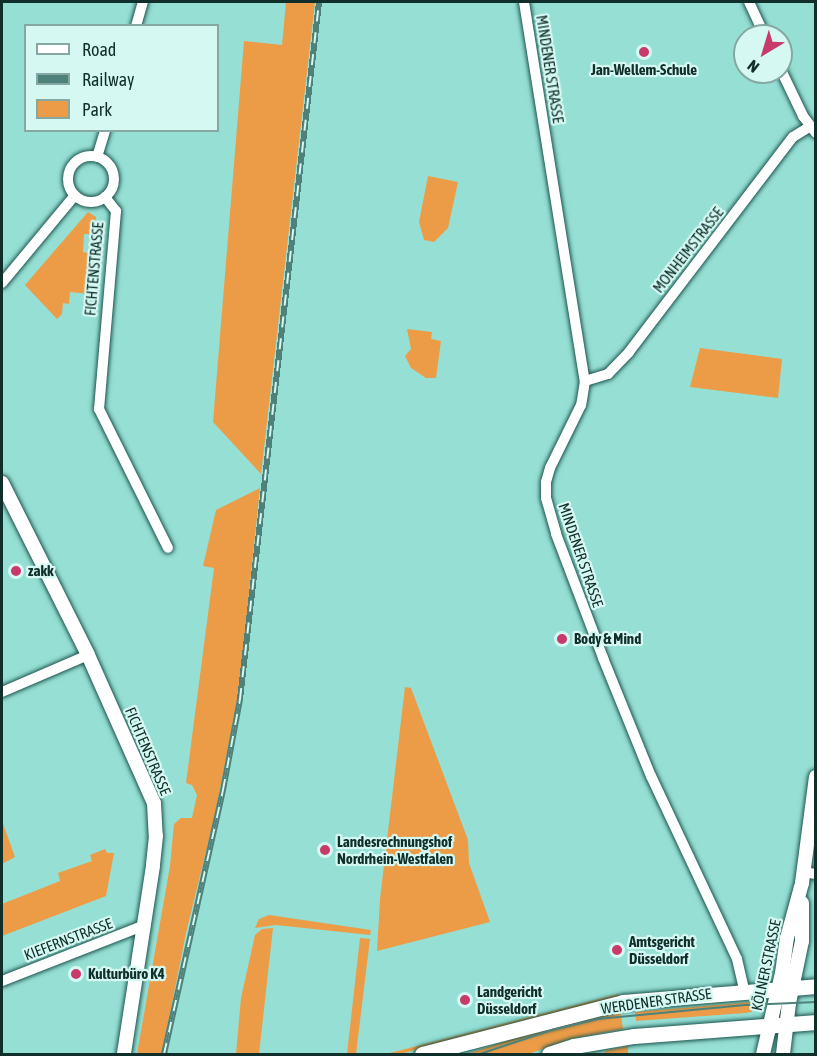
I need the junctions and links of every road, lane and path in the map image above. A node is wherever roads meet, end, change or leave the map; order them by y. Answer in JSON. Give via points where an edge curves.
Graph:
{"nodes":[{"id":1,"x":143,"y":2,"type":"edge"},
{"id":2,"x":524,"y":2,"type":"edge"},
{"id":3,"x":750,"y":2,"type":"edge"},
{"id":4,"x":137,"y":24,"type":"edge"},
{"id":5,"x":760,"y":24,"type":"edge"},
{"id":6,"x":788,"y":84,"type":"edge"},
{"id":7,"x":812,"y":130,"type":"edge"},
{"id":8,"x":104,"y":132,"type":"edge"},
{"id":9,"x":97,"y":157,"type":"junction"},
{"id":10,"x":75,"y":195,"type":"junction"},
{"id":11,"x":105,"y":197,"type":"junction"},
{"id":12,"x":2,"y":283,"type":"edge"},
{"id":13,"x":585,"y":381,"type":"junction"},
{"id":14,"x":2,"y":483,"type":"edge"},
{"id":15,"x":168,"y":548,"type":"dead end"},
{"id":16,"x":88,"y":656,"type":"junction"},
{"id":17,"x":2,"y":692,"type":"edge"},
{"id":18,"x":816,"y":777,"type":"edge"},
{"id":19,"x":807,"y":876,"type":"edge"},
{"id":20,"x":145,"y":925,"type":"junction"},
{"id":21,"x":2,"y":981,"type":"edge"},
{"id":22,"x":816,"y":986,"type":"edge"},
{"id":23,"x":786,"y":987,"type":"junction"},
{"id":24,"x":744,"y":990,"type":"junction"},
{"id":25,"x":816,"y":1022,"type":"edge"},
{"id":26,"x":778,"y":1024,"type":"junction"},
{"id":27,"x":502,"y":1033,"type":"junction"},
{"id":28,"x":124,"y":1054,"type":"edge"},
{"id":29,"x":422,"y":1054,"type":"edge"},
{"id":30,"x":456,"y":1054,"type":"edge"},
{"id":31,"x":549,"y":1054,"type":"edge"},
{"id":32,"x":763,"y":1054,"type":"edge"},
{"id":33,"x":783,"y":1054,"type":"edge"}],
"edges":[{"from":1,"to":4,"type":"street"},
{"from":2,"to":13,"type":"street","name":"MINDENER STRASSE"},
{"from":3,"to":5,"type":"street"},
{"from":6,"to":7,"type":"street"},
{"from":7,"to":13,"type":"street","name":"MONHEIMSTRASSE","via":[[793,137],[629,352],[608,374]]},
{"from":8,"to":9,"type":"street"},
{"from":9,"to":10,"type":"street","via":[[84,157],[73,164],[68,176]]},
{"from":9,"to":11,"type":"street","via":[[108,163],[114,174],[113,187]]},
{"from":10,"to":11,"type":"street","name":"FICHTENSTRASSE","via":[[86,201]]},
{"from":10,"to":12,"type":"street"},
{"from":11,"to":15,"type":"street","name":"FICHTENSTRASSE","via":[[116,211],[99,409]]},
{"from":13,"to":24,"type":"street","name":"MINDENER STRASSE","via":[[581,405],[548,475],[546,498],[603,658],[660,797],[737,959]]},
{"from":14,"to":16,"type":"street","name":"FICHTENSTRASSE"},
{"from":16,"to":17,"type":"street"},
{"from":16,"to":20,"type":"street","name":"FICHTENSTRASSE","via":[[155,810],[156,836]]},
{"from":18,"to":19,"type":"street","name":"KÖLNER STRASSE"},
{"from":19,"to":23,"type":"street","name":"KÖLNER STRASSE","via":[[802,941]]},
{"from":20,"to":21,"type":"street","name":"KIEFERNSTRASSE"},
{"from":20,"to":28,"type":"street","name":"FICHTENSTRASSE"},
{"from":22,"to":23,"type":"main road","name":"WERDENER STRASSE"},
{"from":23,"to":24,"type":"main road","name":"WERDENER STRASSE"},
{"from":23,"to":26,"type":"street","name":"KÖLNER STRASSE"},
{"from":24,"to":27,"type":"main road","name":"WERDENER STRASSE","via":[[630,1001]]},
{"from":25,"to":26,"type":"main road"},
{"from":26,"to":31,"type":"main road","via":[[601,1041]]},
{"from":26,"to":32,"type":"street","name":"KÖLNER STRASSE"},
{"from":26,"to":33,"type":"street","name":"KÖLNER STRASSE"},
{"from":27,"to":29,"type":"main road","name":"WERDENER STRASSE"},
{"from":27,"to":30,"type":"main road","via":[[489,1045]]}]}
